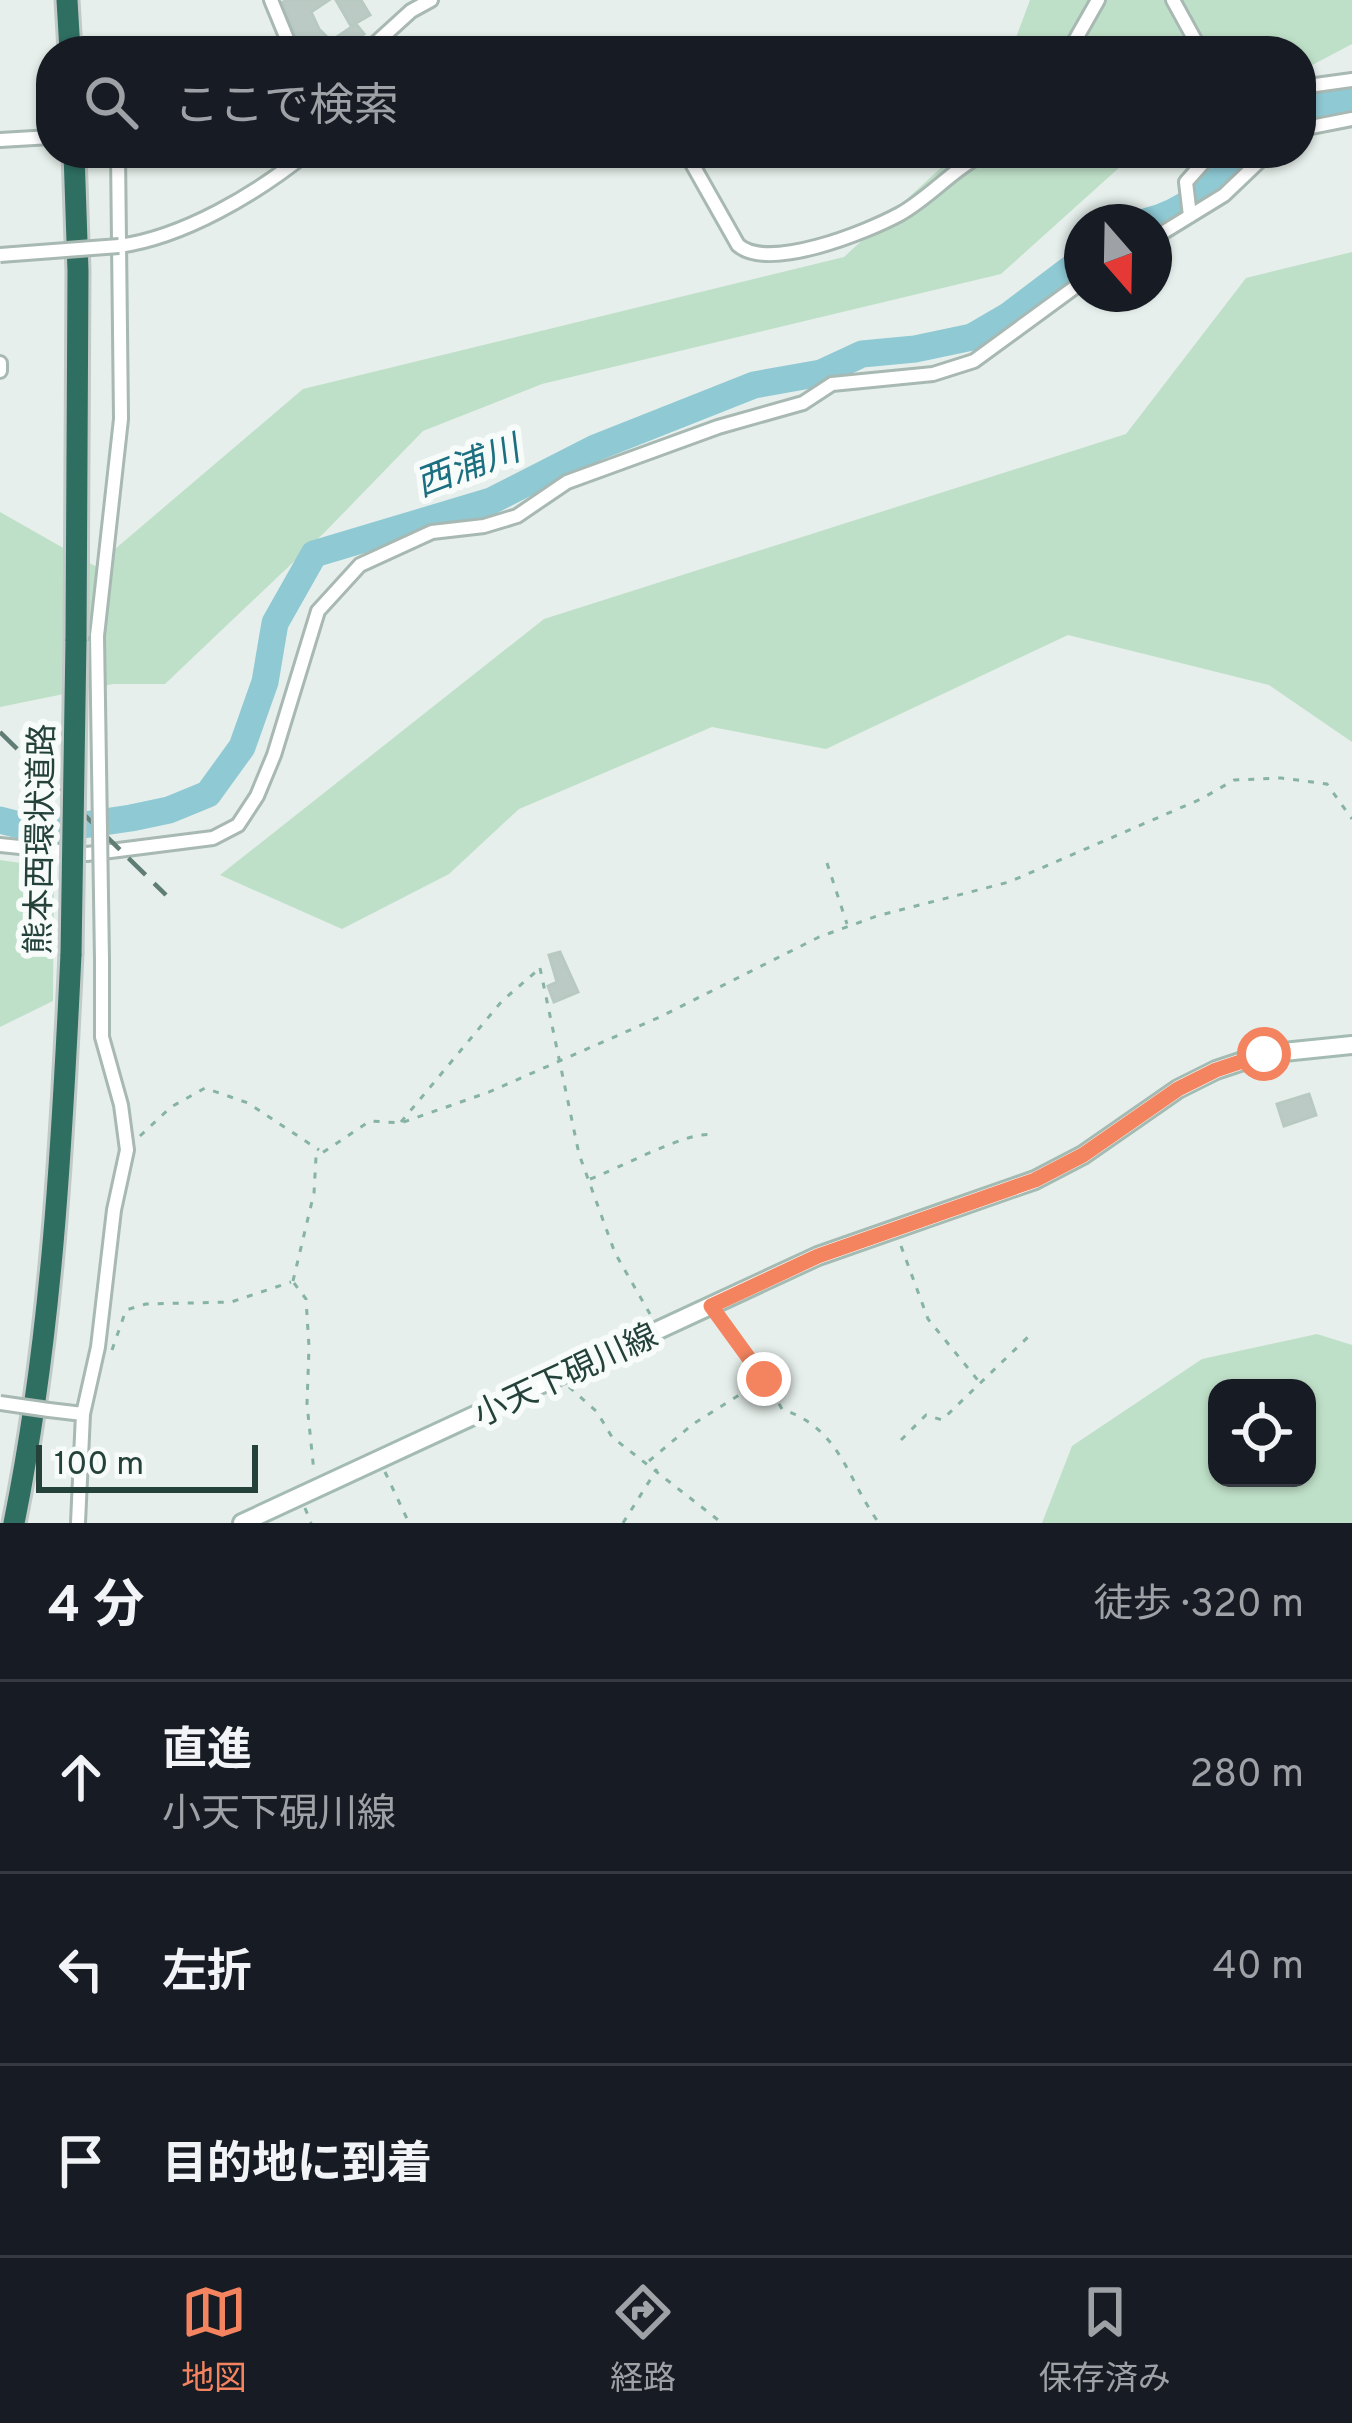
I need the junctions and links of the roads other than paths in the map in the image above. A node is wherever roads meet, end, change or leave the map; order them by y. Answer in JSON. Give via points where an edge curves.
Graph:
{"nodes":[{"id":1,"x":67,"y":0,"type":"edge"},
{"id":2,"x":271,"y":0,"type":"edge"},
{"id":3,"x":431,"y":0,"type":"edge"},
{"id":4,"x":1098,"y":0,"type":"edge"},
{"id":5,"x":1173,"y":0,"type":"edge"},
{"id":6,"x":412,"y":4,"type":"edge"},
{"id":7,"x":69,"y":36,"type":"edge"},
{"id":8,"x":286,"y":36,"type":"edge"},
{"id":9,"x":381,"y":36,"type":"edge"},
{"id":10,"x":1078,"y":36,"type":"edge"},
{"id":11,"x":1193,"y":36,"type":"edge"},
{"id":12,"x":1352,"y":80,"type":"edge"},
{"id":13,"x":1316,"y":84,"type":"edge"},
{"id":14,"x":1352,"y":119,"type":"edge"},
{"id":15,"x":1316,"y":126,"type":"edge"},
{"id":16,"x":36,"y":138,"type":"edge"},
{"id":17,"x":0,"y":140,"type":"edge"},
{"id":18,"x":75,"y":168,"type":"edge"},
{"id":19,"x":118,"y":168,"type":"edge"},
{"id":20,"x":284,"y":168,"type":"edge"},
{"id":21,"x":694,"y":168,"type":"edge"},
{"id":22,"x":959,"y":168,"type":"edge"},
{"id":23,"x":1199,"y":168,"type":"edge"},
{"id":24,"x":1252,"y":168,"type":"edge"},
{"id":25,"x":1190,"y":216,"type":"junction"},
{"id":26,"x":1172,"y":227,"type":"edge"},
{"id":27,"x":119,"y":246,"type":"junction"},
{"id":28,"x":0,"y":255,"type":"edge"},
{"id":29,"x":1064,"y":295,"type":"edge"},
{"id":30,"x":86,"y":639,"type":"junction"},
{"id":31,"x":0,"y":845,"type":"edge"},
{"id":32,"x":1352,"y":1045,"type":"edge"},
{"id":33,"x":0,"y":1403,"type":"edge"},
{"id":34,"x":83,"y":1414,"type":"junction"},
{"id":35,"x":14,"y":1523,"type":"edge"},
{"id":36,"x":78,"y":1523,"type":"edge"},
{"id":37,"x":242,"y":1523,"type":"edge"}],
"edges":[{"from":1,"to":7,"type":"highway"},
{"from":2,"to":8,"type":"street"},
{"from":3,"to":6,"type":"street"},
{"from":4,"to":10,"type":"street"},
{"from":5,"to":11,"type":"street"},
{"from":6,"to":9,"type":"street"},
{"from":12,"to":13,"type":"street"},
{"from":14,"to":15,"type":"street"},
{"from":16,"to":17,"type":"street"},
{"from":18,"to":30,"type":"highway","name":"熊本西環状道路"},
{"from":19,"to":27,"type":"street"},
{"from":20,"to":27,"type":"street","via":[[222,207]]},
{"from":21,"to":22,"type":"street","via":[[738,245],[763,256],[810,249],[901,214]]},
{"from":23,"to":25,"type":"street","via":[[1186,182]]},
{"from":24,"to":25,"type":"street"},
{"from":25,"to":26,"type":"street"},
{"from":27,"to":28,"type":"street","bridge":true},
{"from":27,"to":30,"type":"street","via":[[121,418]]},
{"from":29,"to":31,"type":"street","via":[[974,361],[933,374],[832,383],[803,403],[567,482],[517,516],[432,532],[361,565],[318,610],[257,796],[238,825],[213,838],[87,854]]},
{"from":30,"to":34,"type":"street","bridge":true,"via":[[102,1037],[127,1150]]},
{"from":30,"to":35,"type":"highway","name":"熊本西環状道路","bridge":true,"via":[[52,1240]]},
{"from":32,"to":37,"type":"main road","name":"小天下硯川線","via":[[1264,1054],[1216,1070],[1035,1180],[818,1256]]},
{"from":33,"to":34,"type":"street","bridge":true},
{"from":34,"to":36,"type":"street"}]}
